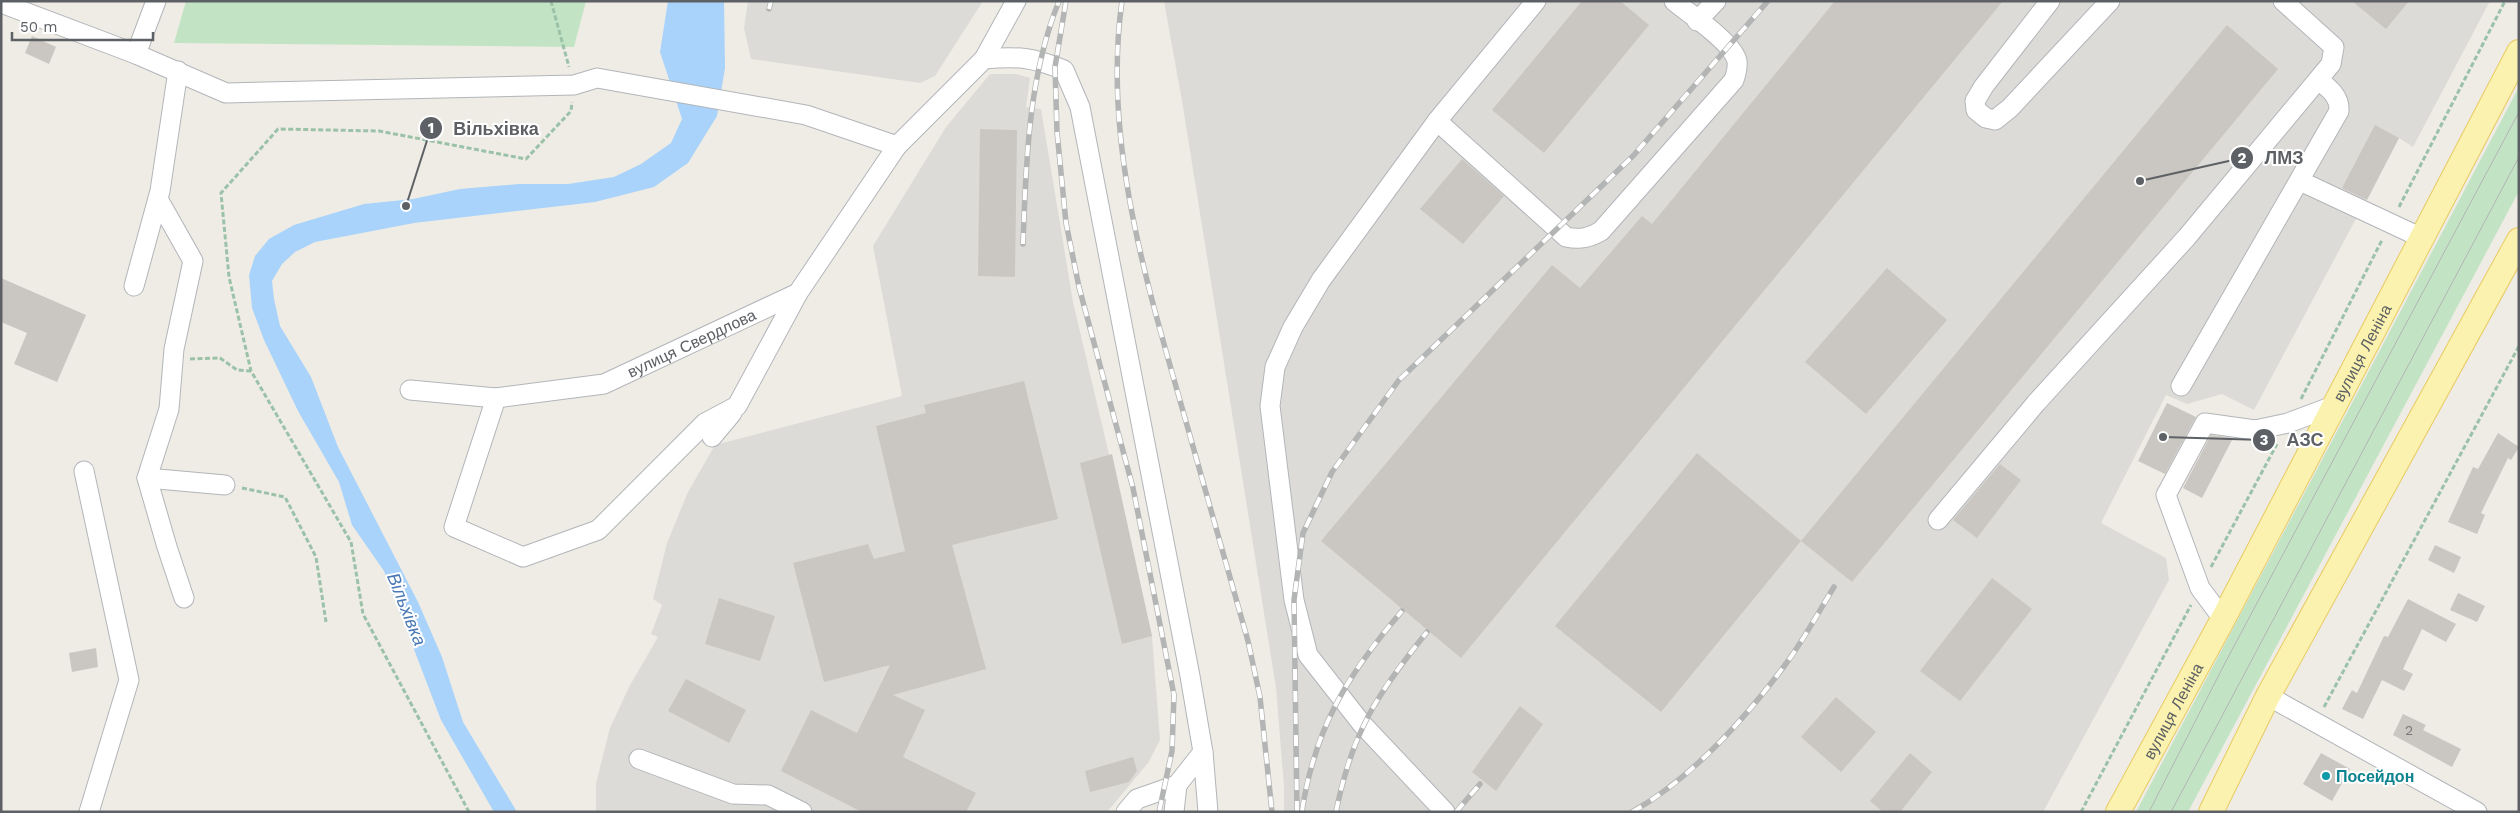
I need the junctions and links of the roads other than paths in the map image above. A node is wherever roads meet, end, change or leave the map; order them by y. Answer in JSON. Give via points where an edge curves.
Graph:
{"nodes":[{"id":1,"x":156,"y":1,"type":"edge"},
{"id":2,"x":1016,"y":1,"type":"edge"},
{"id":3,"x":1536,"y":1,"type":"edge"},
{"id":4,"x":1674,"y":1,"type":"edge"},
{"id":5,"x":1716,"y":1,"type":"edge"},
{"id":6,"x":2050,"y":1,"type":"edge"},
{"id":7,"x":2110,"y":1,"type":"edge"},
{"id":8,"x":2283,"y":1,"type":"edge"},
{"id":9,"x":1,"y":3,"type":"edge"},
{"id":10,"x":1697,"y":21,"type":"junction"},
{"id":11,"x":2519,"y":52,"type":"edge"},
{"id":12,"x":136,"y":54,"type":"junction"},
{"id":13,"x":984,"y":59,"type":"junction"},
{"id":14,"x":178,"y":71,"type":"junction"},
{"id":15,"x":2319,"y":80,"type":"junction"},
{"id":16,"x":1437,"y":121,"type":"junction"},
{"id":17,"x":897,"y":146,"type":"junction"},
{"id":18,"x":2300,"y":181,"type":"junction"},
{"id":19,"x":158,"y":199,"type":"junction"},
{"id":20,"x":2422,"y":238,"type":"junction"},
{"id":21,"x":2519,"y":240,"type":"edge"},
{"id":22,"x":134,"y":286,"type":"dead end"},
{"id":23,"x":798,"y":293,"type":"junction"},
{"id":24,"x":2181,"y":386,"type":"dead end"},
{"id":25,"x":410,"y":390,"type":"dead end"},
{"id":26,"x":496,"y":398,"type":"junction"},
{"id":27,"x":2336,"y":405,"type":"junction"},
{"id":28,"x":738,"y":406,"type":"junction"},
{"id":29,"x":712,"y":437,"type":"dead end"},
{"id":30,"x":84,"y":471,"type":"dead end"},
{"id":31,"x":147,"y":478,"type":"junction"},
{"id":32,"x":226,"y":485,"type":"road end"},
{"id":33,"x":1938,"y":520,"type":"dead end"},
{"id":34,"x":184,"y":598,"type":"dead end"},
{"id":35,"x":2223,"y":619,"type":"junction"},
{"id":36,"x":2268,"y":696,"type":"junction"},
{"id":37,"x":1203,"y":752,"type":"junction"},
{"id":38,"x":639,"y":759,"type":"dead end"},
{"id":39,"x":1177,"y":785,"type":"junction"},
{"id":40,"x":89,"y":812,"type":"edge"},
{"id":41,"x":802,"y":812,"type":"edge"},
{"id":42,"x":1126,"y":812,"type":"edge"},
{"id":43,"x":1174,"y":812,"type":"edge"},
{"id":44,"x":1208,"y":812,"type":"edge"},
{"id":45,"x":1445,"y":812,"type":"edge"},
{"id":46,"x":2118,"y":812,"type":"edge"},
{"id":47,"x":2211,"y":812,"type":"edge"},
{"id":48,"x":2477,"y":812,"type":"edge"}],
"edges":[{"from":1,"to":12,"type":"street"},
{"from":2,"to":13,"type":"street"},
{"from":3,"to":16,"type":"street"},
{"from":4,"to":10,"type":"street"},
{"from":5,"to":10,"type":"street"},
{"from":6,"to":7,"type":"street","via":[[1975,101],[1976,110],[1986,118],[1995,120],[2010,108]]},
{"from":8,"to":15,"type":"street","via":[[2334,47],[2331,64]]},
{"from":9,"to":12,"type":"street"},
{"from":10,"to":16,"type":"street","via":[[1730,47],[1737,59],[1734,80],[1601,230],[1590,237],[1566,237]]},
{"from":11,"to":20,"type":"main road","name":"вулиця Леніна"},
{"from":12,"to":14,"type":"street"},
{"from":13,"to":17,"type":"street"},
{"from":13,"to":37,"type":"street","via":[[1016,56],[1064,70],[1080,107]]},
{"from":14,"to":17,"type":"street","via":[[226,93],[574,85],[598,78],[806,115]]},
{"from":14,"to":19,"type":"street"},
{"from":15,"to":18,"type":"street","via":[[2335,95],[2340,103],[2339,111]]},
{"from":15,"to":33,"type":"street","via":[[2187,237],[2036,403]]},
{"from":16,"to":45,"type":"street","via":[[1326,272],[1293,327],[1275,367],[1270,406],[1294,600],[1308,656],[1362,724]]},
{"from":17,"to":23,"type":"street"},
{"from":18,"to":20,"type":"street"},
{"from":18,"to":24,"type":"street"},
{"from":19,"to":22,"type":"street"},
{"from":19,"to":31,"type":"street","via":[[193,261],[174,349],[169,409]]},
{"from":20,"to":27,"type":"main road","name":"вулиця Леніна"},
{"from":21,"to":36,"type":"main road"},
{"from":23,"to":26,"type":"street","name":"вулиця Свердлова","via":[[604,384]]},
{"from":23,"to":28,"type":"street"},
{"from":25,"to":26,"type":"street","name":"вулиця Свердлова"},
{"from":26,"to":28,"type":"street","via":[[454,527],[523,557],[598,530],[705,423]]},
{"from":27,"to":35,"type":"main road","name":"вулиця Леніна"},
{"from":27,"to":35,"type":"street","via":[[2288,423],[2255,430],[2205,423],[2166,494],[2200,588]]},
{"from":28,"to":29,"type":"street"},
{"from":30,"to":40,"type":"street","via":[[129,680]]},
{"from":31,"to":32,"type":"street"},
{"from":31,"to":34,"type":"street"},
{"from":35,"to":46,"type":"main road","name":"вулиця Леніна"},
{"from":36,"to":47,"type":"main road"},
{"from":36,"to":48,"type":"street"},
{"from":37,"to":39,"type":"street"},
{"from":37,"to":44,"type":"street"},
{"from":38,"to":41,"type":"street","via":[[733,794],[768,796]]},
{"from":39,"to":42,"type":"street","via":[[1137,799]]},
{"from":39,"to":43,"type":"street"}]}
